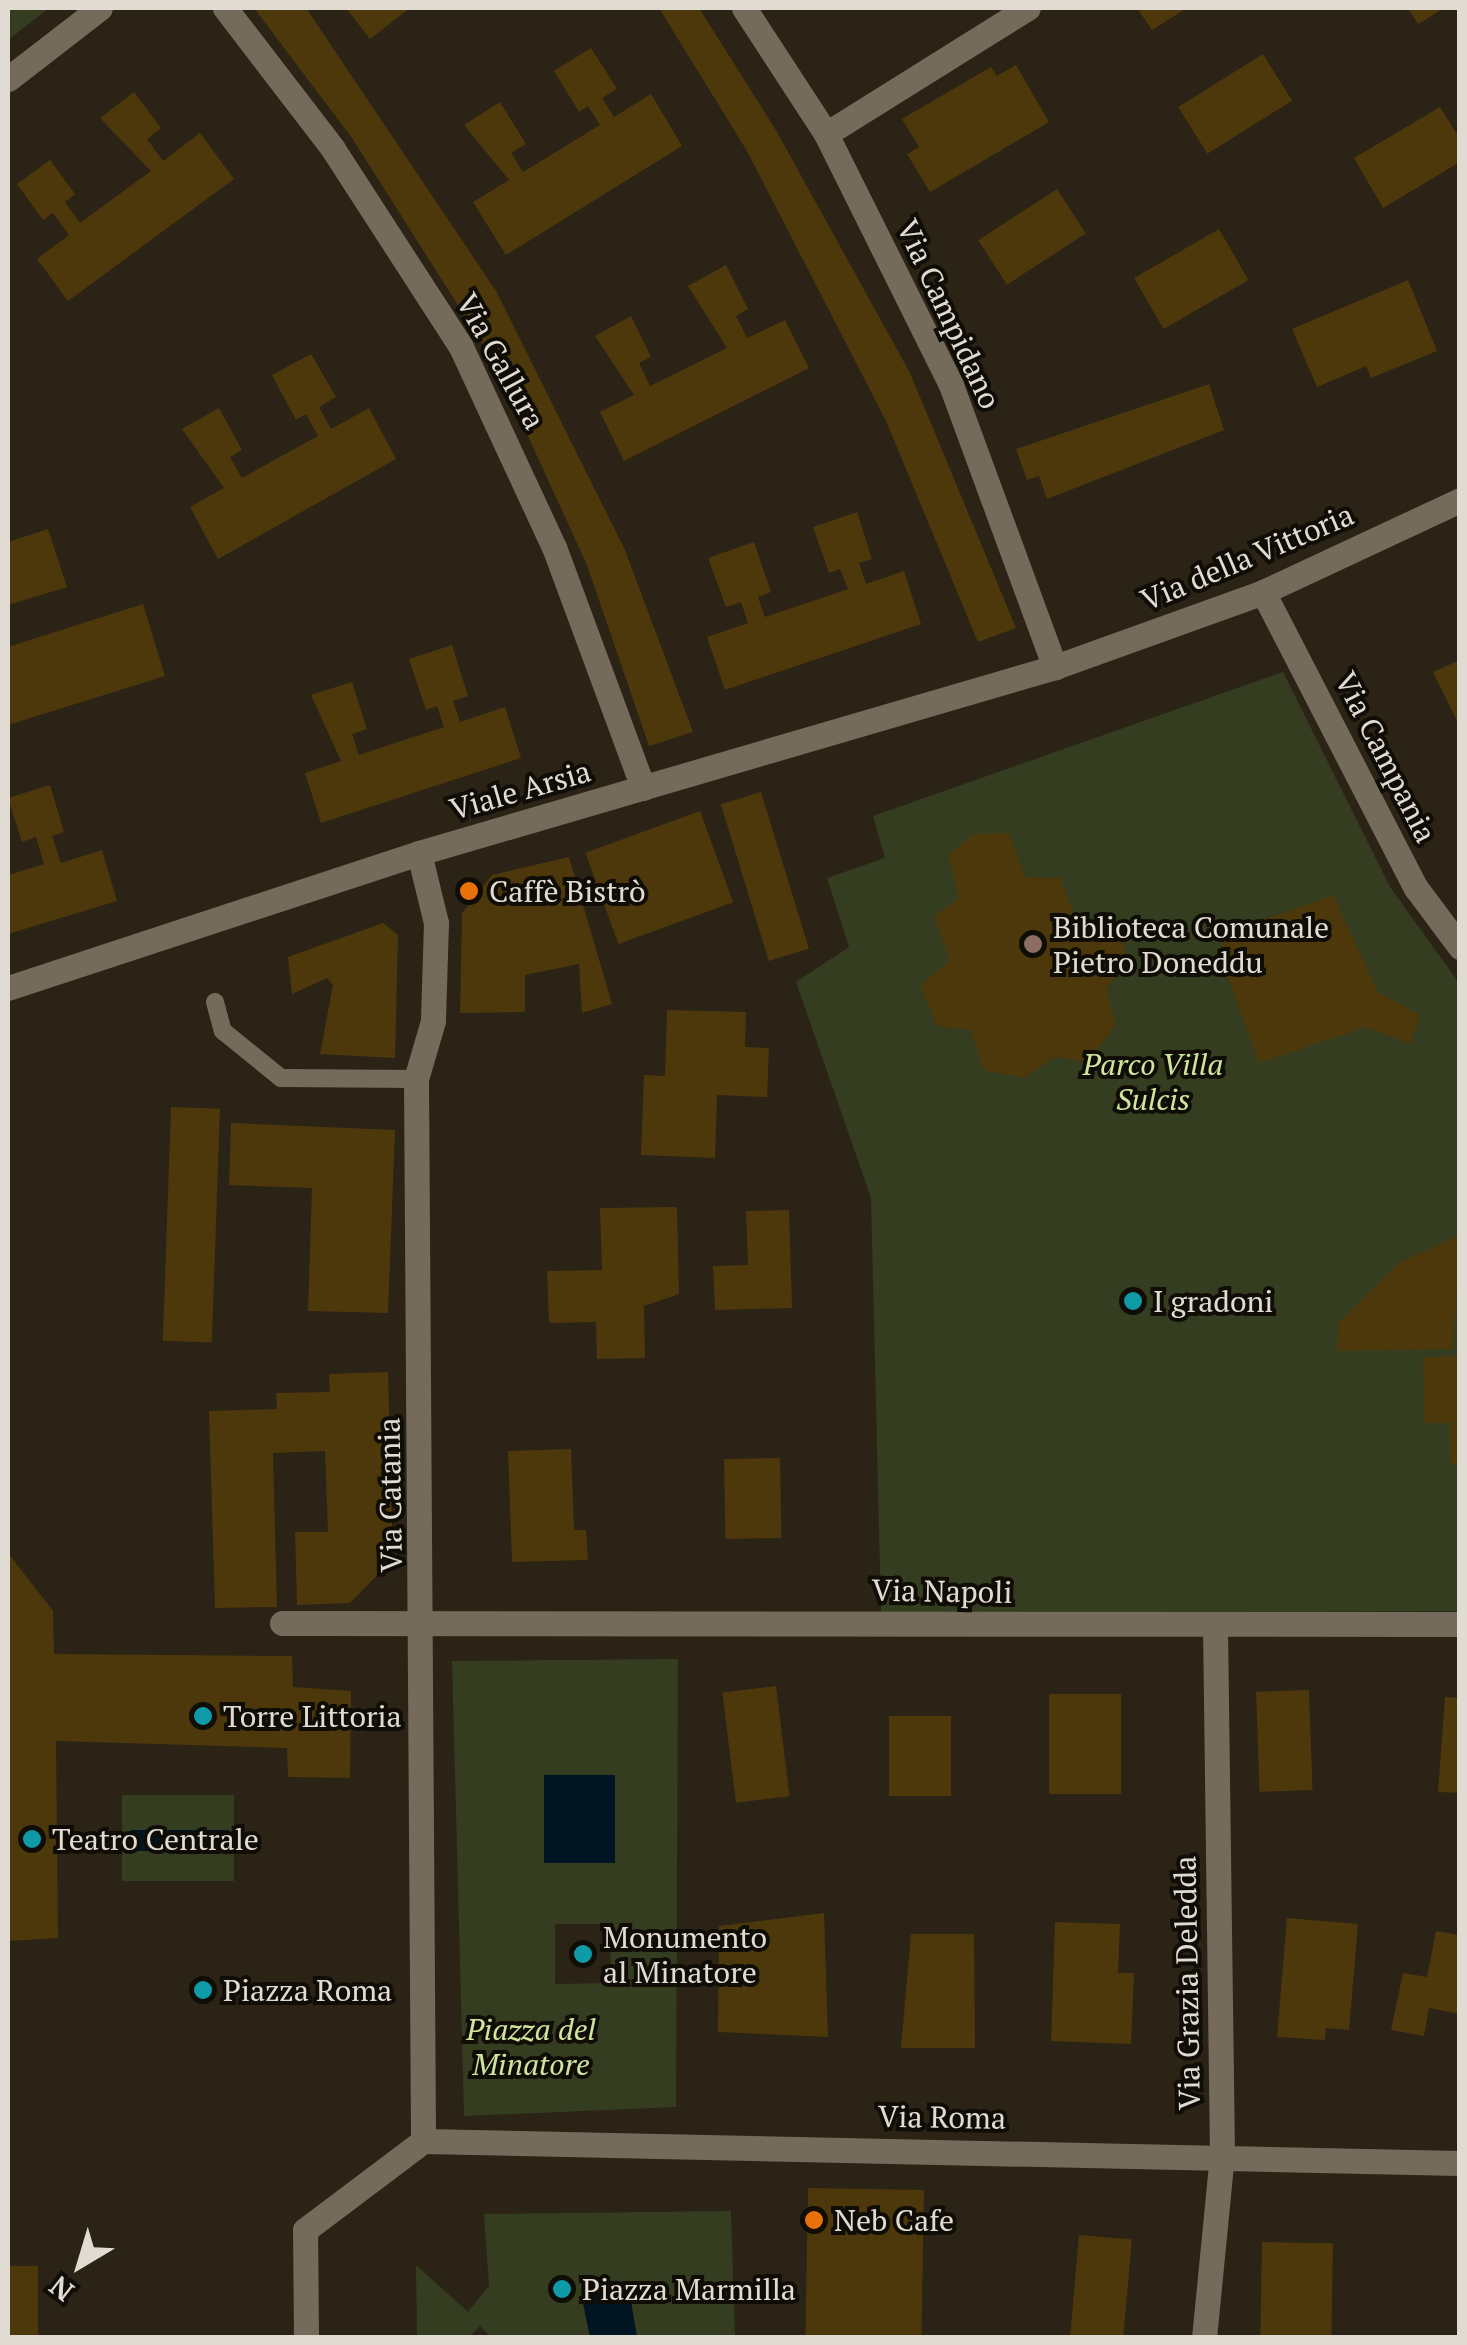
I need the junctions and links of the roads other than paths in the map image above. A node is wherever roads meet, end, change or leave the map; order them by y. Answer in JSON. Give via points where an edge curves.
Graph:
{"nodes":[{"id":1,"x":100,"y":8,"type":"edge"},
{"id":2,"x":224,"y":8,"type":"edge"},
{"id":3,"x":744,"y":8,"type":"edge"},
{"id":4,"x":1028,"y":8,"type":"edge"},
{"id":5,"x":8,"y":78,"type":"edge"},
{"id":6,"x":826,"y":134,"type":"junction"},
{"id":7,"x":1460,"y":500,"type":"edge"},
{"id":8,"x":1263,"y":592,"type":"junction"},
{"id":9,"x":1055,"y":668,"type":"junction"},
{"id":10,"x":643,"y":788,"type":"junction"},
{"id":11,"x":419,"y":853,"type":"junction"},
{"id":12,"x":1460,"y":947,"type":"edge"},
{"id":13,"x":8,"y":988,"type":"edge"},
{"id":14,"x":215,"y":1002,"type":"dead end"},
{"id":15,"x":416,"y":1079,"type":"junction"},
{"id":16,"x":424,"y":1619,"type":"junction"},
{"id":17,"x":282,"y":1623,"type":"dead end"},
{"id":18,"x":1460,"y":1624,"type":"edge"},
{"id":19,"x":1215,"y":1627,"type":"junction"},
{"id":20,"x":423,"y":2141,"type":"junction"},
{"id":21,"x":1222,"y":2154,"type":"junction"},
{"id":22,"x":1460,"y":2163,"type":"edge"},
{"id":23,"x":306,"y":2338,"type":"edge"},
{"id":24,"x":1204,"y":2338,"type":"edge"}],
"edges":[{"from":1,"to":5,"type":"street"},
{"from":2,"to":10,"type":"street","name":"Via Gallura","via":[[334,149],[462,347],[554,547]]},
{"from":3,"to":6,"type":"street","name":"Via Campidano"},
{"from":4,"to":6,"type":"street"},
{"from":6,"to":9,"type":"street","name":"Via Campidano","via":[[951,385]]},
{"from":7,"to":8,"type":"street","name":"Via della Vittoria"},
{"from":8,"to":9,"type":"street","name":"Via della Vittoria"},
{"from":8,"to":12,"type":"street","name":"Via Campania","via":[[1416,888]]},
{"from":9,"to":10,"type":"street","name":"Viale Arsia"},
{"from":10,"to":11,"type":"street","name":"Viale Arsia"},
{"from":11,"to":13,"type":"street","name":"Viale Arsia"},
{"from":11,"to":15,"type":"street","name":"Via Catania","via":[[436,923],[433,1021]]},
{"from":14,"to":15,"type":"lane","via":[[223,1031],[281,1078]]},
{"from":15,"to":16,"type":"street","name":"Via Catania"},
{"from":16,"to":17,"type":"street","name":"Via Napoli"},
{"from":16,"to":19,"type":"street","name":"Via Napoli"},
{"from":16,"to":20,"type":"street","name":"Via Catania"},
{"from":18,"to":19,"type":"street","name":"Via Napoli"},
{"from":19,"to":21,"type":"street","name":"Via Grazia Deledda"},
{"from":20,"to":21,"type":"street","name":"Via Roma"},
{"from":20,"to":23,"type":"street","via":[[305,2230]]},
{"from":21,"to":22,"type":"street","name":"Via Roma"},
{"from":21,"to":24,"type":"street","name":"Via Grazia Deledda"}]}
